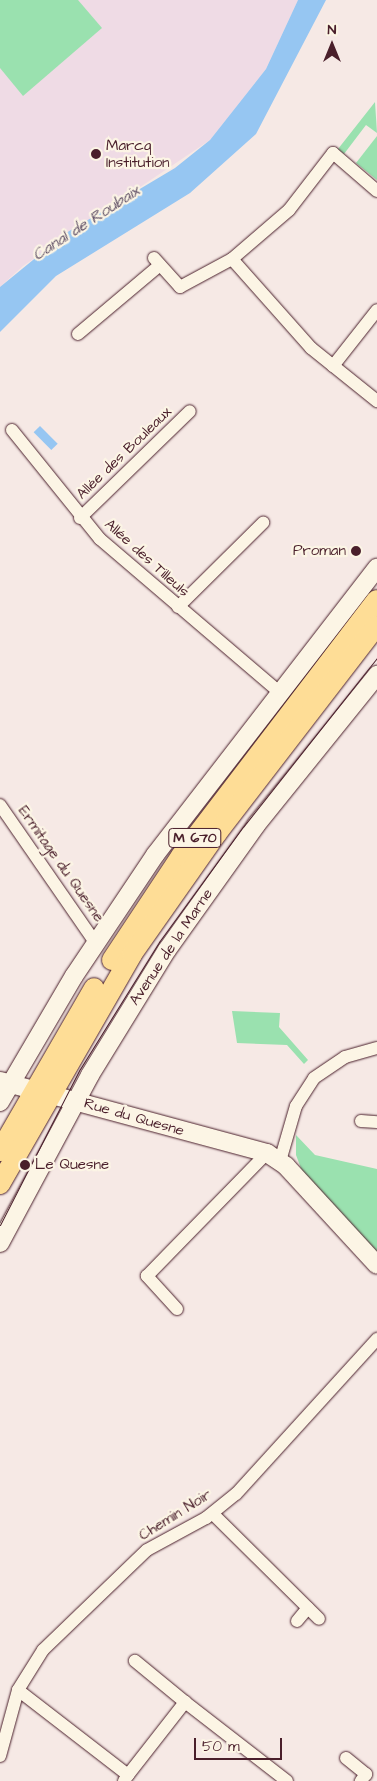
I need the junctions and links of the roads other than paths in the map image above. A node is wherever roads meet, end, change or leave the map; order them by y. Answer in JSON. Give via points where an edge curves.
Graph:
{"nodes":[{"id":1,"x":377,"y":191,"type":"edge"},
{"id":2,"x":232,"y":258,"type":"junction"},
{"id":3,"x":377,"y":310,"type":"edge"},
{"id":4,"x":78,"y":334,"type":"dead end"},
{"id":5,"x":333,"y":366,"type":"junction"},
{"id":6,"x":377,"y":401,"type":"edge"},
{"id":7,"x":190,"y":411,"type":"dead end"},
{"id":8,"x":12,"y":430,"type":"dead end"},
{"id":9,"x":80,"y":518,"type":"junction"},
{"id":10,"x":263,"y":523,"type":"dead end"},
{"id":11,"x":377,"y":568,"type":"edge"},
{"id":12,"x":377,"y":600,"type":"edge"},
{"id":13,"x":178,"y":607,"type":"junction"},
{"id":14,"x":377,"y":625,"type":"edge"},
{"id":15,"x":377,"y":675,"type":"edge"},
{"id":16,"x":280,"y":693,"type":"junction"},
{"id":17,"x":0,"y":806,"type":"edge"},
{"id":18,"x":96,"y":942,"type":"junction"},
{"id":19,"x":377,"y":1048,"type":"edge"},
{"id":20,"x":5,"y":1082,"type":"edge"},
{"id":21,"x":41,"y":1091,"type":"junction"},
{"id":22,"x":76,"y":1100,"type":"junction"},
{"id":23,"x":0,"y":1102,"type":"edge"},
{"id":24,"x":361,"y":1121,"type":"dead end"},
{"id":25,"x":377,"y":1122,"type":"edge"},
{"id":26,"x":0,"y":1151,"type":"edge"},
{"id":27,"x":274,"y":1157,"type":"junction"},
{"id":28,"x":0,"y":1184,"type":"edge"},
{"id":29,"x":0,"y":1243,"type":"edge"},
{"id":30,"x":377,"y":1265,"type":"edge"},
{"id":31,"x":177,"y":1309,"type":"dead end"},
{"id":32,"x":377,"y":1339,"type":"edge"},
{"id":33,"x":213,"y":1514,"type":"junction"},
{"id":34,"x":308,"y":1608,"type":"junction"},
{"id":35,"x":319,"y":1619,"type":"dead end"},
{"id":36,"x":296,"y":1621,"type":"dead end"},
{"id":37,"x":135,"y":1661,"type":"dead end"},
{"id":38,"x":18,"y":1690,"type":"junction"},
{"id":39,"x":185,"y":1702,"type":"junction"},
{"id":40,"x":0,"y":1756,"type":"edge"},
{"id":41,"x":346,"y":1758,"type":"dead end"},
{"id":42,"x":126,"y":1778,"type":"edge"},
{"id":43,"x":287,"y":1781,"type":"edge"},
{"id":44,"x":361,"y":1781,"type":"edge"}],
"edges":[{"from":1,"to":2,"type":"street","via":[[333,153],[289,210]]},
{"from":2,"to":4,"type":"street","via":[[180,287],[157,261]]},
{"from":2,"to":5,"type":"street"},
{"from":3,"to":5,"type":"street"},
{"from":5,"to":6,"type":"street"},
{"from":7,"to":9,"type":"street","name":"Allée des Bouleaux"},
{"from":8,"to":9,"type":"street","name":"Allée des Tilleuls"},
{"from":9,"to":13,"type":"street","name":"Allée des Tilleuls"},
{"from":10,"to":13,"type":"street"},
{"from":11,"to":16,"type":"street"},
{"from":12,"to":21,"type":"main road","name":"Avenue de la Marne","number":"M 670","via":[[167,875]]},
{"from":13,"to":16,"type":"street","name":"Allée des Tilleuls"},
{"from":14,"to":21,"type":"main road","name":"Avenue de la Marne","number":"M 670","via":[[186,876]]},
{"from":15,"to":22,"type":"street","name":"Avenue de la Marne","via":[[189,918]]},
{"from":16,"to":18,"type":"street","via":[[193,803]]},
{"from":17,"to":18,"type":"street","name":"Ermitage du Quesne"},
{"from":18,"to":20,"type":"street"},
{"from":19,"to":27,"type":"street","via":[[345,1057],[314,1078],[296,1106]]},
{"from":20,"to":21,"type":"street","name":"Rue du Quesne"},
{"from":20,"to":23,"type":"street"},
{"from":21,"to":22,"type":"street","name":"Rue du Quesne"},
{"from":21,"to":26,"type":"main road","name":"Avenue de la Marne","number":"M 670"},
{"from":21,"to":28,"type":"main road","name":"Avenue de la Marne","number":"M 670"},
{"from":22,"to":27,"type":"street","name":"Rue du Quesne"},
{"from":22,"to":29,"type":"street","name":"Avenue de la Marne"},
{"from":24,"to":25,"type":"street"},
{"from":27,"to":30,"type":"street"},
{"from":27,"to":31,"type":"street","via":[[147,1276]]},
{"from":32,"to":33,"type":"street","name":"Chemin Noir"},
{"from":33,"to":34,"type":"street"},
{"from":33,"to":38,"type":"street","name":"Chemin Noir","via":[[141,1556],[43,1650]]},
{"from":34,"to":35,"type":"street"},
{"from":34,"to":36,"type":"street"},
{"from":37,"to":39,"type":"street"},
{"from":38,"to":40,"type":"street","name":"Chemin Noir"},
{"from":38,"to":42,"type":"street"},
{"from":39,"to":42,"type":"street"},
{"from":39,"to":43,"type":"street"},
{"from":41,"to":44,"type":"street","via":[[366,1774]]}]}
